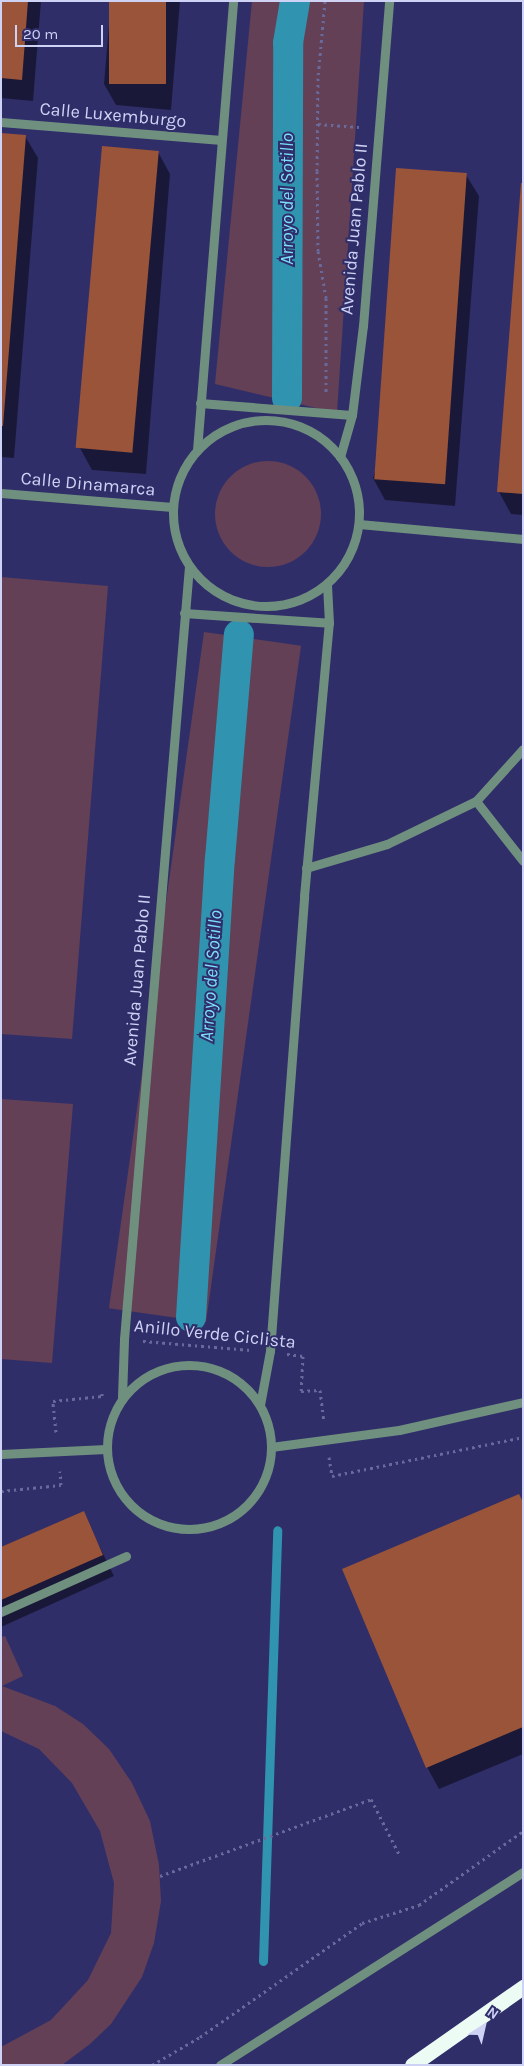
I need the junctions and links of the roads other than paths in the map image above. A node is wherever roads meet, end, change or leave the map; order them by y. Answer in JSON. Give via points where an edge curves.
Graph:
{"nodes":[{"id":1,"x":233,"y":1,"type":"edge"},
{"id":2,"x":389,"y":1,"type":"edge"},
{"id":3,"x":1,"y":122,"type":"edge"},
{"id":4,"x":221,"y":140,"type":"junction"},
{"id":5,"x":200,"y":403,"type":"junction"},
{"id":6,"x":352,"y":415,"type":"junction"},
{"id":7,"x":196,"y":450,"type":"junction"},
{"id":8,"x":340,"y":457,"type":"junction"},
{"id":9,"x":1,"y":492,"type":"edge"},
{"id":10,"x":172,"y":507,"type":"junction"},
{"id":11,"x":359,"y":524,"type":"junction"},
{"id":12,"x":523,"y":539,"type":"edge"},
{"id":13,"x":189,"y":566,"type":"junction"},
{"id":14,"x":327,"y":584,"type":"junction"},
{"id":15,"x":184,"y":613,"type":"junction"},
{"id":16,"x":329,"y":623,"type":"junction"},
{"id":17,"x":523,"y":749,"type":"edge"},
{"id":18,"x":476,"y":801,"type":"junction"},
{"id":19,"x":523,"y":861,"type":"edge"},
{"id":20,"x":306,"y":868,"type":"junction"},
{"id":21,"x":122,"y":1397,"type":"junction"},
{"id":22,"x":523,"y":1402,"type":"edge"},
{"id":23,"x":260,"y":1405,"type":"junction"},
{"id":24,"x":271,"y":1447,"type":"junction"},
{"id":25,"x":106,"y":1449,"type":"junction"},
{"id":26,"x":1,"y":1454,"type":"edge"},
{"id":27,"x":126,"y":1556,"type":"dead end"},
{"id":28,"x":1,"y":1612,"type":"edge"},
{"id":29,"x":523,"y":1872,"type":"edge"},
{"id":30,"x":523,"y":1987,"type":"edge"},
{"id":31,"x":220,"y":2065,"type":"edge"},
{"id":32,"x":412,"y":2065,"type":"edge"}],
"edges":[{"from":1,"to":4,"type":"street"},
{"from":2,"to":6,"type":"street","name":"Avenida Juan Pablo II"},
{"from":3,"to":4,"type":"street","name":"Calle Luxemburgo"},
{"from":4,"to":5,"type":"street"},
{"from":5,"to":6,"type":"street"},
{"from":5,"to":7,"type":"street"},
{"from":6,"to":8,"type":"street","name":"Avenida Juan Pablo II"},
{"from":7,"to":8,"type":"street","via":[[238,424],[265,420],[295,425],[323,440]]},
{"from":7,"to":10,"type":"street","via":[[178,480]]},
{"from":8,"to":11,"type":"street","via":[[352,478]]},
{"from":9,"to":10,"type":"street","name":"Calle Dinamarca"},
{"from":10,"to":13,"type":"street","via":[[179,547]]},
{"from":11,"to":12,"type":"street"},
{"from":11,"to":14,"type":"street","via":[[350,553]]},
{"from":13,"to":14,"type":"street","via":[[208,586],[234,601],[267,607],[297,602]]},
{"from":13,"to":15,"type":"street","name":"Avenida Juan Pablo II"},
{"from":14,"to":16,"type":"street"},
{"from":15,"to":16,"type":"street"},
{"from":15,"to":21,"type":"street","name":"Avenida Juan Pablo II","via":[[124,1339]]},
{"from":16,"to":20,"type":"street"},
{"from":17,"to":18,"type":"street"},
{"from":18,"to":19,"type":"street"},
{"from":18,"to":20,"type":"street","via":[[387,844]]},
{"from":20,"to":23,"type":"street","via":[[270,1351]]},
{"from":21,"to":23,"type":"street","via":[[142,1378],[166,1367],[193,1365],[219,1370],[242,1384]]},
{"from":21,"to":25,"type":"street","via":[[109,1422]]},
{"from":22,"to":24,"type":"street","via":[[480,1414],[327,1441]]},
{"from":23,"to":24,"type":"street","via":[[268,1425]]},
{"from":24,"to":25,"type":"street","via":[[268,1470],[258,1491],[243,1509],[224,1522],[202,1529],[178,1529],[156,1523],[136,1510],[120,1493],[110,1472]]},
{"from":25,"to":26,"type":"street"},
{"from":27,"to":28,"type":"street"},
{"from":29,"to":31,"type":"street"},
{"from":30,"to":32,"type":"highway"}]}
